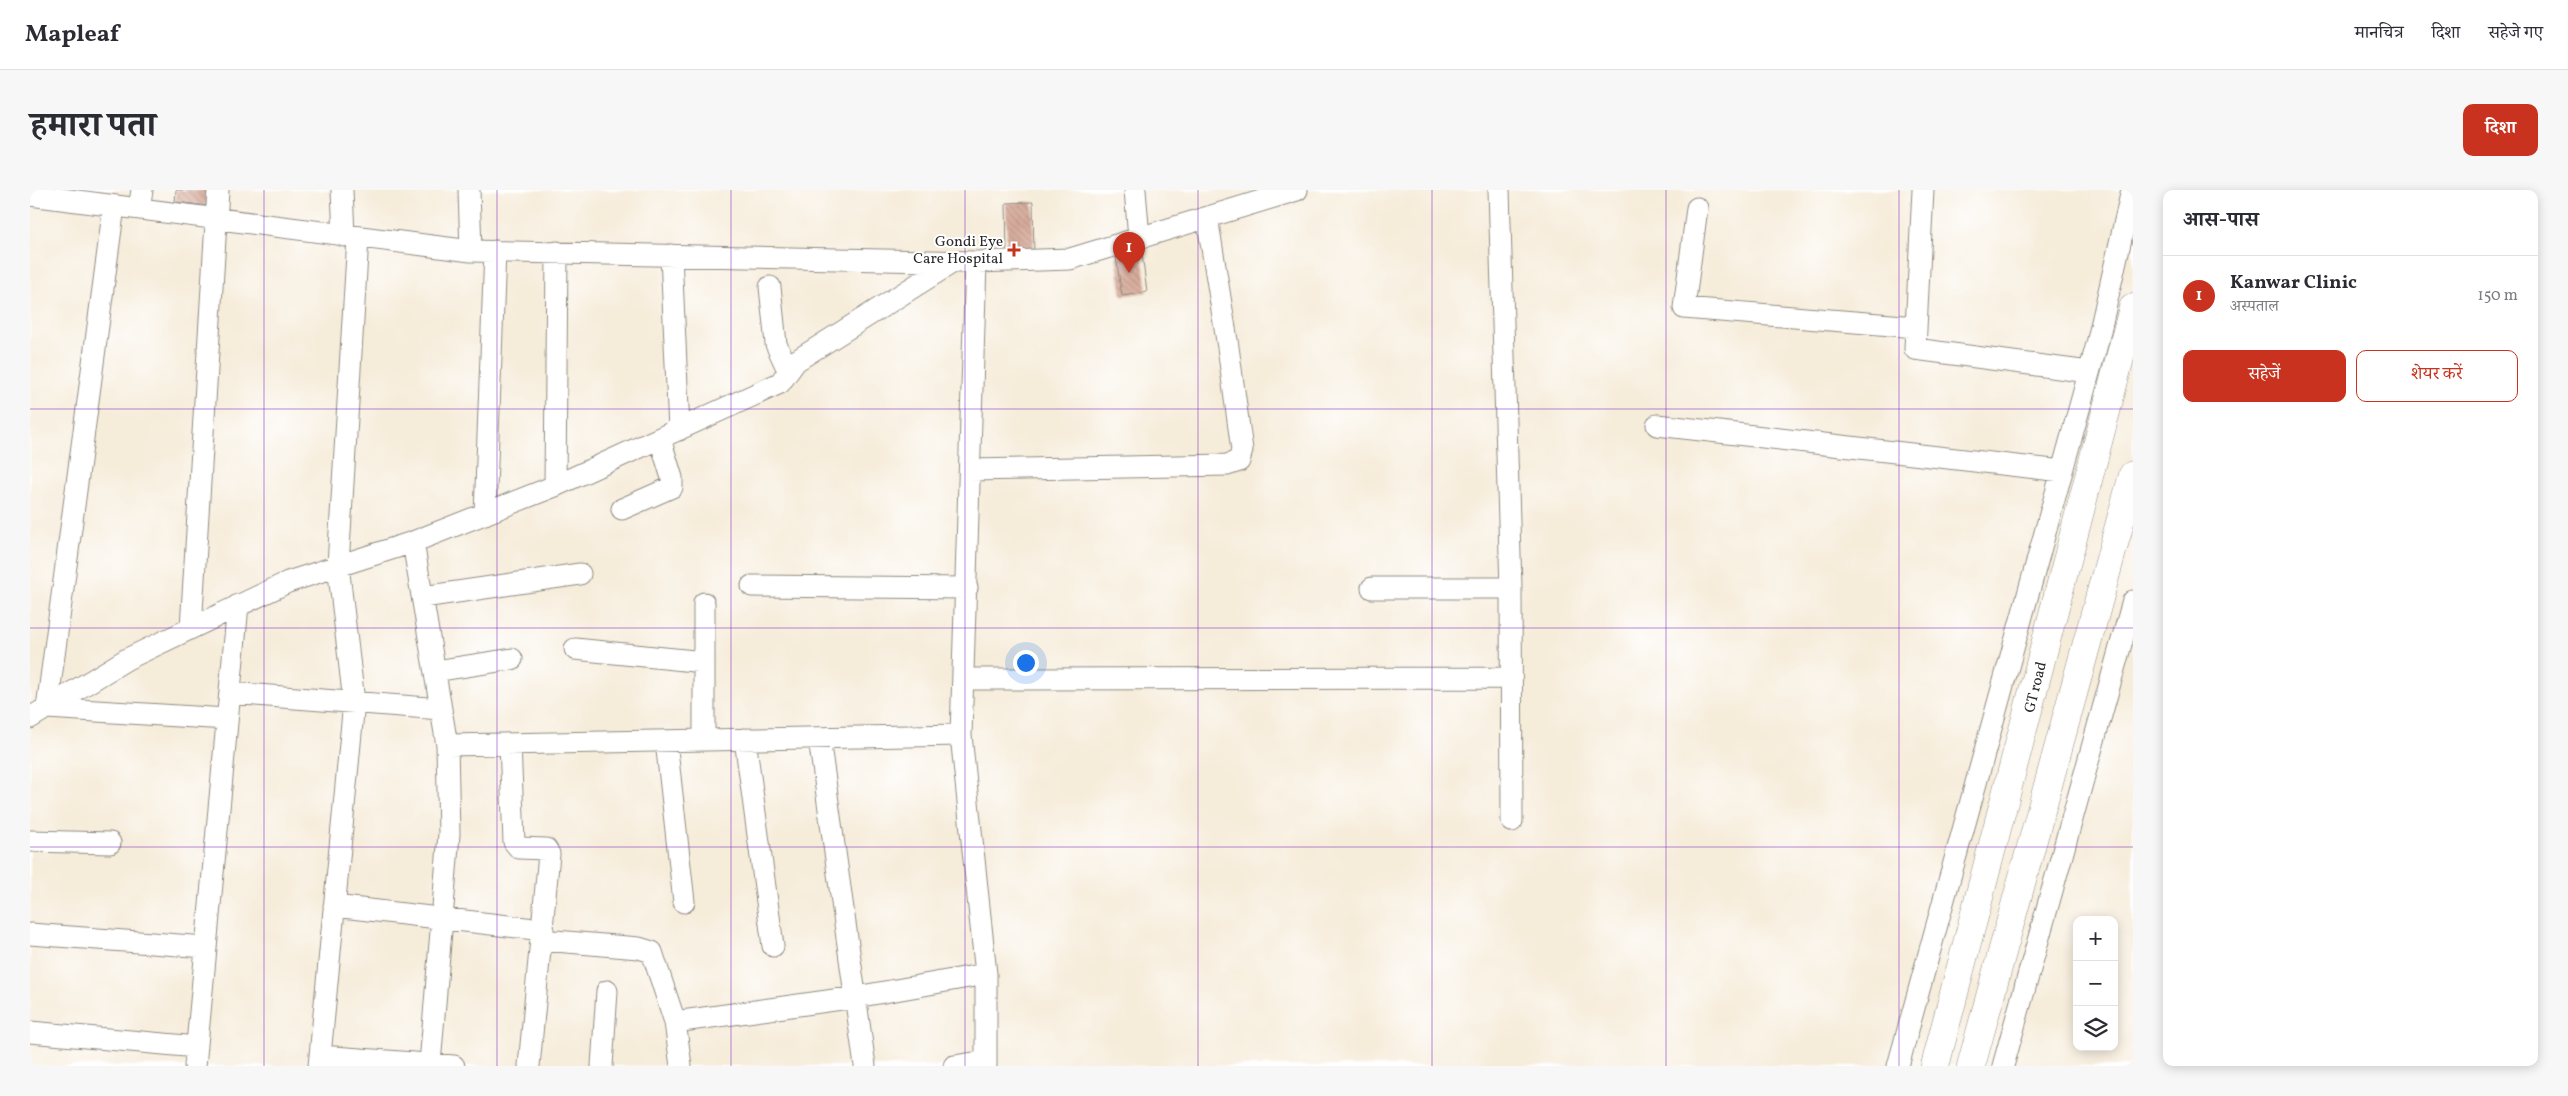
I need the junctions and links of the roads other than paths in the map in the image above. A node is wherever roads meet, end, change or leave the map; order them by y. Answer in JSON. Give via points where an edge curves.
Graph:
{"nodes":[{"id":1,"x":218,"y":190,"type":"edge"},
{"id":2,"x":342,"y":190,"type":"edge"},
{"id":3,"x":469,"y":190,"type":"edge"},
{"id":4,"x":1134,"y":190,"type":"edge"},
{"id":5,"x":1298,"y":190,"type":"edge"},
{"id":6,"x":1499,"y":190,"type":"edge"},
{"id":7,"x":1923,"y":190,"type":"edge"},
{"id":8,"x":2132,"y":190,"type":"edge"},
{"id":9,"x":1269,"y":194,"type":"edge"},
{"id":10,"x":30,"y":195,"type":"edge"},
{"id":11,"x":141,"y":200,"type":"edge"},
{"id":12,"x":114,"y":206,"type":"junction"},
{"id":13,"x":1697,"y":208,"type":"dead end"},
{"id":14,"x":1207,"y":217,"type":"junction"},
{"id":15,"x":214,"y":219,"type":"junction"},
{"id":16,"x":351,"y":237,"type":"junction"},
{"id":17,"x":1139,"y":238,"type":"junction"},
{"id":18,"x":471,"y":251,"type":"junction"},
{"id":19,"x":495,"y":251,"type":"junction"},
{"id":20,"x":558,"y":252,"type":"junction"},
{"id":21,"x":671,"y":255,"type":"junction"},
{"id":22,"x":953,"y":262,"type":"junction"},
{"id":23,"x":976,"y":262,"type":"junction"},
{"id":24,"x":770,"y":287,"type":"dead end"},
{"id":25,"x":2133,"y":308,"type":"edge"},
{"id":26,"x":1916,"y":327,"type":"junction"},
{"id":27,"x":788,"y":370,"type":"junction"},
{"id":28,"x":2089,"y":372,"type":"junction"},
{"id":29,"x":1657,"y":424,"type":"dead end"},
{"id":30,"x":669,"y":435,"type":"junction"},
{"id":31,"x":970,"y":470,"type":"junction"},
{"id":32,"x":2062,"y":471,"type":"junction"},
{"id":33,"x":2133,"y":475,"type":"edge"},
{"id":34,"x":555,"y":486,"type":"junction"},
{"id":35,"x":622,"y":509,"type":"dead end"},
{"id":36,"x":485,"y":514,"type":"junction"},
{"id":37,"x":413,"y":542,"type":"junction"},
{"id":38,"x":338,"y":565,"type":"junction"},
{"id":39,"x":580,"y":574,"type":"dead end"},
{"id":40,"x":752,"y":586,"type":"dead end"},
{"id":41,"x":967,"y":588,"type":"junction"},
{"id":42,"x":1372,"y":588,"type":"dead end"},
{"id":43,"x":1512,"y":588,"type":"junction"},
{"id":44,"x":423,"y":597,"type":"junction"},
{"id":45,"x":2133,"y":601,"type":"edge"},
{"id":46,"x":704,"y":603,"type":"dead end"},
{"id":47,"x":238,"y":605,"type":"junction"},
{"id":48,"x":191,"y":628,"type":"junction"},
{"id":49,"x":575,"y":649,"type":"dead end"},
{"id":50,"x":512,"y":658,"type":"dead end"},
{"id":51,"x":704,"y":662,"type":"junction"},
{"id":52,"x":435,"y":671,"type":"junction"},
{"id":53,"x":1511,"y":678,"type":"junction"},
{"id":54,"x":964,"y":679,"type":"junction"},
{"id":55,"x":230,"y":693,"type":"junction"},
{"id":56,"x":354,"y":702,"type":"junction"},
{"id":57,"x":441,"y":709,"type":"junction"},
{"id":58,"x":39,"y":713,"type":"edge"},
{"id":59,"x":227,"y":719,"type":"junction"},
{"id":60,"x":961,"y":735,"type":"junction"},
{"id":61,"x":819,"y":738,"type":"junction"},
{"id":62,"x":745,"y":739,"type":"junction"},
{"id":63,"x":704,"y":740,"type":"junction"},
{"id":64,"x":666,"y":741,"type":"junction"},
{"id":65,"x":510,"y":744,"type":"junction"},
{"id":66,"x":447,"y":745,"type":"junction"},
{"id":67,"x":1512,"y":821,"type":"dead end"},
{"id":68,"x":30,"y":841,"type":"edge"},
{"id":69,"x":110,"y":843,"type":"dead end"},
{"id":70,"x":684,"y":902,"type":"dead end"},
{"id":71,"x":334,"y":906,"type":"junction"},
{"id":72,"x":442,"y":919,"type":"junction"},
{"id":73,"x":30,"y":934,"type":"edge"},
{"id":74,"x":543,"y":935,"type":"junction"},
{"id":75,"x":773,"y":946,"type":"dead end"},
{"id":76,"x":206,"y":947,"type":"junction"},
{"id":77,"x":986,"y":974,"type":"junction"},
{"id":78,"x":607,"y":991,"type":"dead end"},
{"id":79,"x":856,"y":997,"type":"junction"},
{"id":80,"x":675,"y":1022,"type":"junction"},
{"id":81,"x":30,"y":1032,"type":"edge"},
{"id":82,"x":196,"y":1057,"type":"edge"},
{"id":83,"x":320,"y":1061,"type":"edge"},
{"id":84,"x":986,"y":1063,"type":"edge"},
{"id":85,"x":430,"y":1064,"type":"junction"},
{"id":86,"x":454,"y":1066,"type":"edge"},
{"id":87,"x":529,"y":1066,"type":"edge"},
{"id":88,"x":602,"y":1066,"type":"edge"},
{"id":89,"x":681,"y":1066,"type":"edge"},
{"id":90,"x":865,"y":1066,"type":"edge"},
{"id":91,"x":954,"y":1066,"type":"edge"},
{"id":92,"x":1898,"y":1066,"type":"edge"},
{"id":93,"x":1935,"y":1066,"type":"edge"},
{"id":94,"x":1971,"y":1066,"type":"edge"},
{"id":95,"x":2004,"y":1066,"type":"edge"}],
"edges":[{"from":1,"to":15,"type":"street"},
{"from":2,"to":16,"type":"street"},
{"from":3,"to":18,"type":"street"},
{"from":4,"to":17,"type":"street"},
{"from":5,"to":9,"type":"street"},
{"from":6,"to":43,"type":"street"},
{"from":7,"to":26,"type":"street"},
{"from":8,"to":28,"type":"street"},
{"from":9,"to":14,"type":"street"},
{"from":10,"to":12,"type":"street"},
{"from":11,"to":12,"type":"street"},
{"from":11,"to":15,"type":"street"},
{"from":12,"to":58,"type":"street"},
{"from":13,"to":26,"type":"street","via":[[1684,308]]},
{"from":14,"to":17,"type":"street"},
{"from":14,"to":31,"type":"street","via":[[1242,450],[1239,461],[1226,465]]},
{"from":15,"to":16,"type":"street"},
{"from":15,"to":48,"type":"street"},
{"from":16,"to":18,"type":"street"},
{"from":16,"to":38,"type":"street"},
{"from":17,"to":23,"type":"street","via":[[1070,259]]},
{"from":18,"to":19,"type":"street"},
{"from":19,"to":20,"type":"street"},
{"from":19,"to":36,"type":"street"},
{"from":20,"to":21,"type":"street"},
{"from":20,"to":34,"type":"street"},
{"from":21,"to":22,"type":"street"},
{"from":21,"to":30,"type":"street"},
{"from":22,"to":23,"type":"street"},
{"from":22,"to":27,"type":"street","via":[[796,361]]},
{"from":23,"to":31,"type":"street"},
{"from":24,"to":27,"type":"street","via":[[776,344]]},
{"from":25,"to":93,"type":"highway","name":"GT road"},
{"from":26,"to":28,"type":"street","via":[[1915,349]]},
{"from":27,"to":30,"type":"street","via":[[780,382]]},
{"from":28,"to":32,"type":"street"},
{"from":29,"to":32,"type":"street"},
{"from":30,"to":34,"type":"street"},
{"from":30,"to":35,"type":"street","via":[[672,487]]},
{"from":31,"to":41,"type":"street"},
{"from":32,"to":92,"type":"street"},
{"from":33,"to":94,"type":"highway"},
{"from":34,"to":36,"type":"street"},
{"from":36,"to":37,"type":"street"},
{"from":37,"to":38,"type":"street"},
{"from":37,"to":44,"type":"street"},
{"from":38,"to":47,"type":"street","via":[[288,582]]},
{"from":38,"to":56,"type":"street"},
{"from":39,"to":44,"type":"street"},
{"from":40,"to":41,"type":"street"},
{"from":41,"to":54,"type":"street"},
{"from":42,"to":43,"type":"street"},
{"from":43,"to":53,"type":"street"},
{"from":44,"to":52,"type":"street"},
{"from":45,"to":95,"type":"street"},
{"from":46,"to":51,"type":"street"},
{"from":47,"to":48,"type":"street"},
{"from":47,"to":55,"type":"street"},
{"from":48,"to":58,"type":"street","via":[[127,659]]},
{"from":49,"to":51,"type":"street"},
{"from":50,"to":52,"type":"street"},
{"from":51,"to":63,"type":"street"},
{"from":52,"to":57,"type":"street"},
{"from":53,"to":54,"type":"street"},
{"from":53,"to":67,"type":"street"},
{"from":54,"to":60,"type":"street"},
{"from":55,"to":56,"type":"street"},
{"from":55,"to":59,"type":"street"},
{"from":56,"to":57,"type":"street"},
{"from":56,"to":71,"type":"street"},
{"from":57,"to":66,"type":"street"},
{"from":58,"to":59,"type":"street"},
{"from":59,"to":76,"type":"street"},
{"from":60,"to":61,"type":"street"},
{"from":60,"to":77,"type":"street"},
{"from":61,"to":62,"type":"street"},
{"from":61,"to":79,"type":"street"},
{"from":62,"to":63,"type":"street"},
{"from":62,"to":75,"type":"street"},
{"from":63,"to":64,"type":"street"},
{"from":64,"to":65,"type":"street"},
{"from":64,"to":70,"type":"street"},
{"from":65,"to":66,"type":"street"},
{"from":65,"to":74,"type":"street","via":[[514,842],[519,848],[546,849],[549,854]]},
{"from":66,"to":72,"type":"street","via":[[449,834]]},
{"from":68,"to":69,"type":"street"},
{"from":71,"to":72,"type":"street"},
{"from":71,"to":83,"type":"street"},
{"from":72,"to":74,"type":"street"},
{"from":72,"to":85,"type":"street"},
{"from":73,"to":76,"type":"street"},
{"from":74,"to":80,"type":"street","via":[[652,952]]},
{"from":74,"to":87,"type":"street"},
{"from":76,"to":82,"type":"street"},
{"from":77,"to":79,"type":"street"},
{"from":77,"to":84,"type":"street"},
{"from":78,"to":88,"type":"street"},
{"from":79,"to":80,"type":"street"},
{"from":79,"to":90,"type":"street"},
{"from":80,"to":89,"type":"street"},
{"from":81,"to":82,"type":"street"},
{"from":83,"to":85,"type":"street"},
{"from":84,"to":91,"type":"street"},
{"from":85,"to":86,"type":"street"}]}
